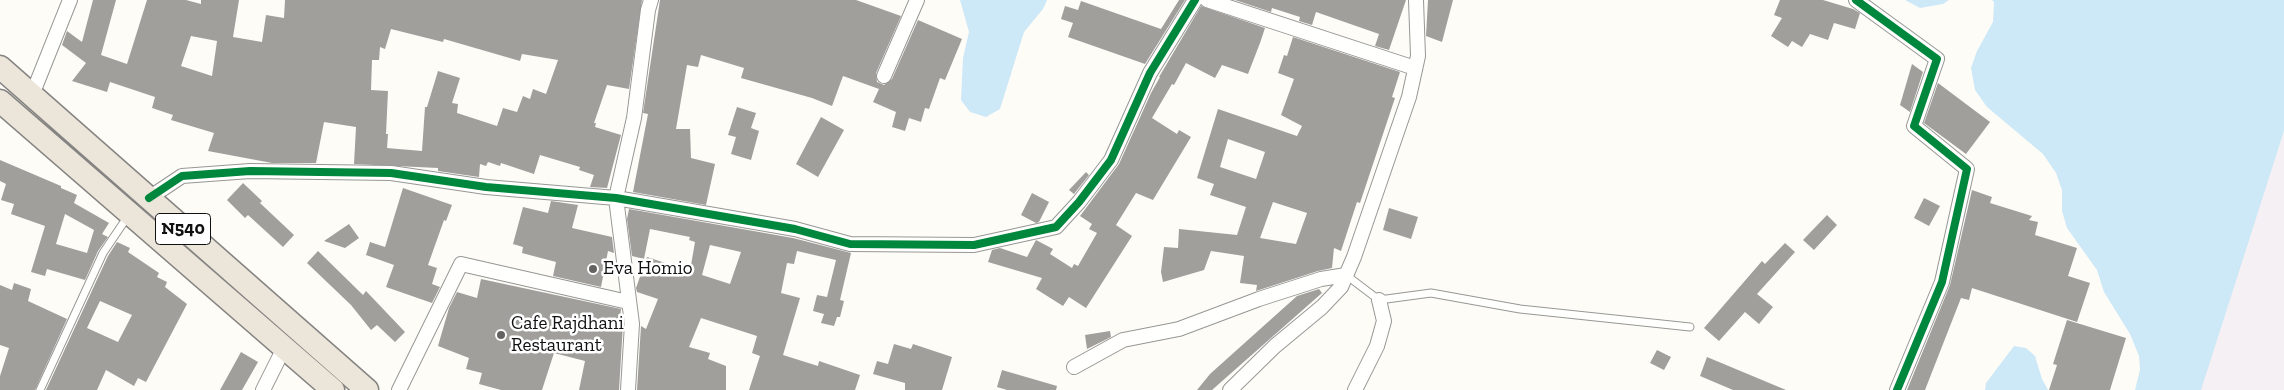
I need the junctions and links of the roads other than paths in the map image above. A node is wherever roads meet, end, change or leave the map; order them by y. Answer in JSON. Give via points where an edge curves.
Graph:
{"nodes":[{"id":1,"x":70,"y":0,"type":"edge"},
{"id":2,"x":651,"y":0,"type":"edge"},
{"id":3,"x":918,"y":0,"type":"edge"},
{"id":4,"x":1195,"y":0,"type":"edge"},
{"id":5,"x":1207,"y":0,"type":"edge"},
{"id":6,"x":1416,"y":0,"type":"edge"},
{"id":7,"x":1856,"y":0,"type":"edge"},
{"id":8,"x":0,"y":67,"type":"edge"},
{"id":9,"x":1415,"y":68,"type":"junction"},
{"id":10,"x":884,"y":76,"type":"dead end"},
{"id":11,"x":32,"y":95,"type":"junction"},
{"id":12,"x":0,"y":101,"type":"edge"},
{"id":13,"x":149,"y":198,"type":"junction"},
{"id":14,"x":616,"y":198,"type":"junction"},
{"id":15,"x":129,"y":214,"type":"junction"},
{"id":16,"x":1346,"y":275,"type":"junction"},
{"id":17,"x":1379,"y":300,"type":"junction"},
{"id":18,"x":628,"y":302,"type":"junction"},
{"id":19,"x":1690,"y":327,"type":"dead end"},
{"id":20,"x":284,"y":348,"type":"junction"},
{"id":21,"x":1074,"y":367,"type":"dead end"},
{"id":22,"x":40,"y":390,"type":"edge"},
{"id":23,"x":263,"y":390,"type":"edge"},
{"id":24,"x":333,"y":390,"type":"edge"},
{"id":25,"x":367,"y":390,"type":"edge"},
{"id":26,"x":399,"y":390,"type":"edge"},
{"id":27,"x":628,"y":390,"type":"edge"},
{"id":28,"x":1230,"y":390,"type":"edge"},
{"id":29,"x":1355,"y":390,"type":"edge"},
{"id":30,"x":1897,"y":390,"type":"edge"}],
"edges":[{"from":1,"to":11,"type":"street"},
{"from":2,"to":14,"type":"street","via":[[634,118]]},
{"from":3,"to":10,"type":"street"},
{"from":4,"to":14,"type":"street","via":[[1150,73],[1111,160],[1056,227],[974,246],[850,244],[795,229]]},
{"from":5,"to":9,"type":"street"},
{"from":6,"to":9,"type":"street","via":[[1419,32]]},
{"from":7,"to":30,"type":"street","via":[[1937,59],[1914,126],[1967,169],[1942,282]]},
{"from":8,"to":11,"type":"highway","number":"N540"},
{"from":9,"to":16,"type":"street","via":[[1410,97]]},
{"from":11,"to":13,"type":"highway","number":"N540"},
{"from":12,"to":15,"type":"highway","number":"N540"},
{"from":13,"to":14,"type":"street","via":[[182,176],[250,171],[391,173],[486,187]]},
{"from":13,"to":25,"type":"highway","number":"N540"},
{"from":14,"to":18,"type":"street"},
{"from":15,"to":20,"type":"highway","number":"N540"},
{"from":15,"to":22,"type":"lane","via":[[103,253]]},
{"from":16,"to":17,"type":"lane"},
{"from":16,"to":21,"type":"street","via":[[1321,279],[1268,296],[1179,329],[1122,340]]},
{"from":16,"to":28,"type":"street","via":[[1341,287],[1322,307],[1275,346]]},
{"from":17,"to":19,"type":"lane","via":[[1431,293],[1520,309]]},
{"from":17,"to":29,"type":"street","via":[[1384,321],[1377,346]]},
{"from":18,"to":26,"type":"street","via":[[462,264]]},
{"from":18,"to":27,"type":"street","via":[[632,324]]},
{"from":20,"to":23,"type":"street"},
{"from":20,"to":24,"type":"highway","number":"N540"}]}
